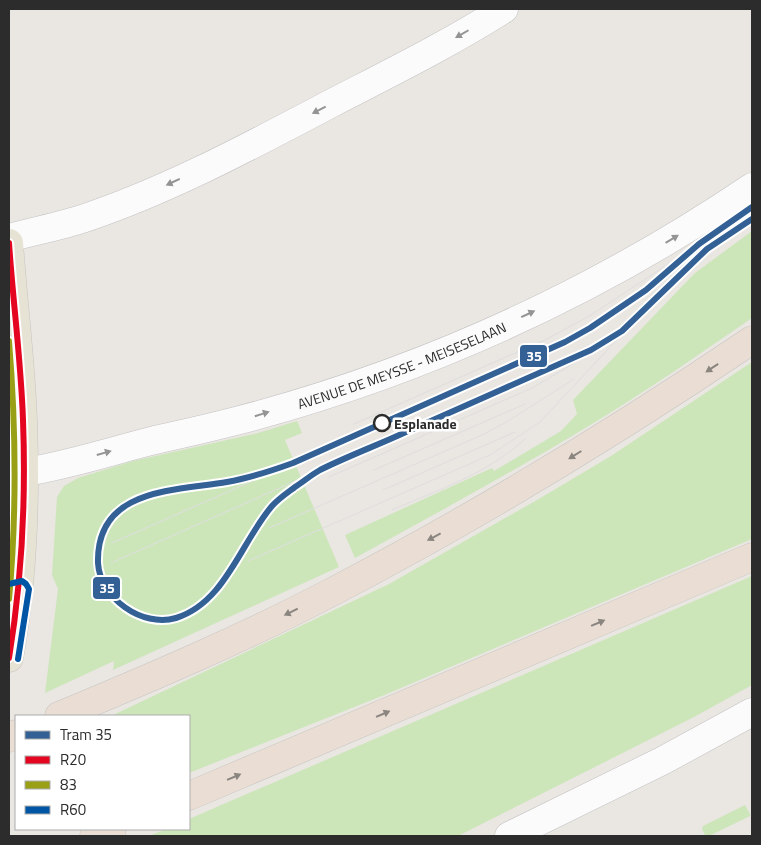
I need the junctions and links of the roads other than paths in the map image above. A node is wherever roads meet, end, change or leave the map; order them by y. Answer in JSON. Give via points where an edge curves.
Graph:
{"nodes":[{"id":1,"x":504,"y":9,"type":"edge"},
{"id":2,"x":752,"y":187,"type":"edge"},
{"id":3,"x":9,"y":238,"type":"edge"},
{"id":4,"x":9,"y":243,"type":"edge"},
{"id":5,"x":752,"y":340,"type":"edge"},
{"id":6,"x":17,"y":482,"type":"edge"},
{"id":7,"x":752,"y":557,"type":"edge"},
{"id":8,"x":14,"y":591,"type":"edge"},
{"id":9,"x":12,"y":624,"type":"edge"},
{"id":10,"x":9,"y":658,"type":"edge"},
{"id":11,"x":752,"y":712,"type":"edge"},
{"id":12,"x":62,"y":715,"type":"edge"},
{"id":13,"x":190,"y":796,"type":"edge"},
{"id":14,"x":109,"y":830,"type":"edge"},
{"id":15,"x":94,"y":836,"type":"edge"},
{"id":16,"x":510,"y":836,"type":"edge"}],
"edges":[{"from":1,"to":3,"type":"street","one_way":true,"via":[[446,44],[254,144],[168,184],[84,218]]},
{"from":6,"to":2,"type":"street","name":"AVENUE DE MEYSSE - MEISESELAAN","one_way":true,"via":[[118,449],[237,421],[420,361],[566,297],[675,237]]},
{"from":4,"to":6,"type":"main road","via":[[23,418]]},
{"from":5,"to":12,"type":"highway","one_way":true,"via":[[572,457],[329,594],[216,648]]},
{"from":6,"to":8,"type":"main road"},
{"from":13,"to":7,"type":"highway","one_way":true},
{"from":8,"to":9,"type":"main road"},
{"from":9,"to":10,"type":"main road"},
{"from":11,"to":16,"type":"street","via":[[670,757]]},
{"from":14,"to":15,"type":"highway"}]}
